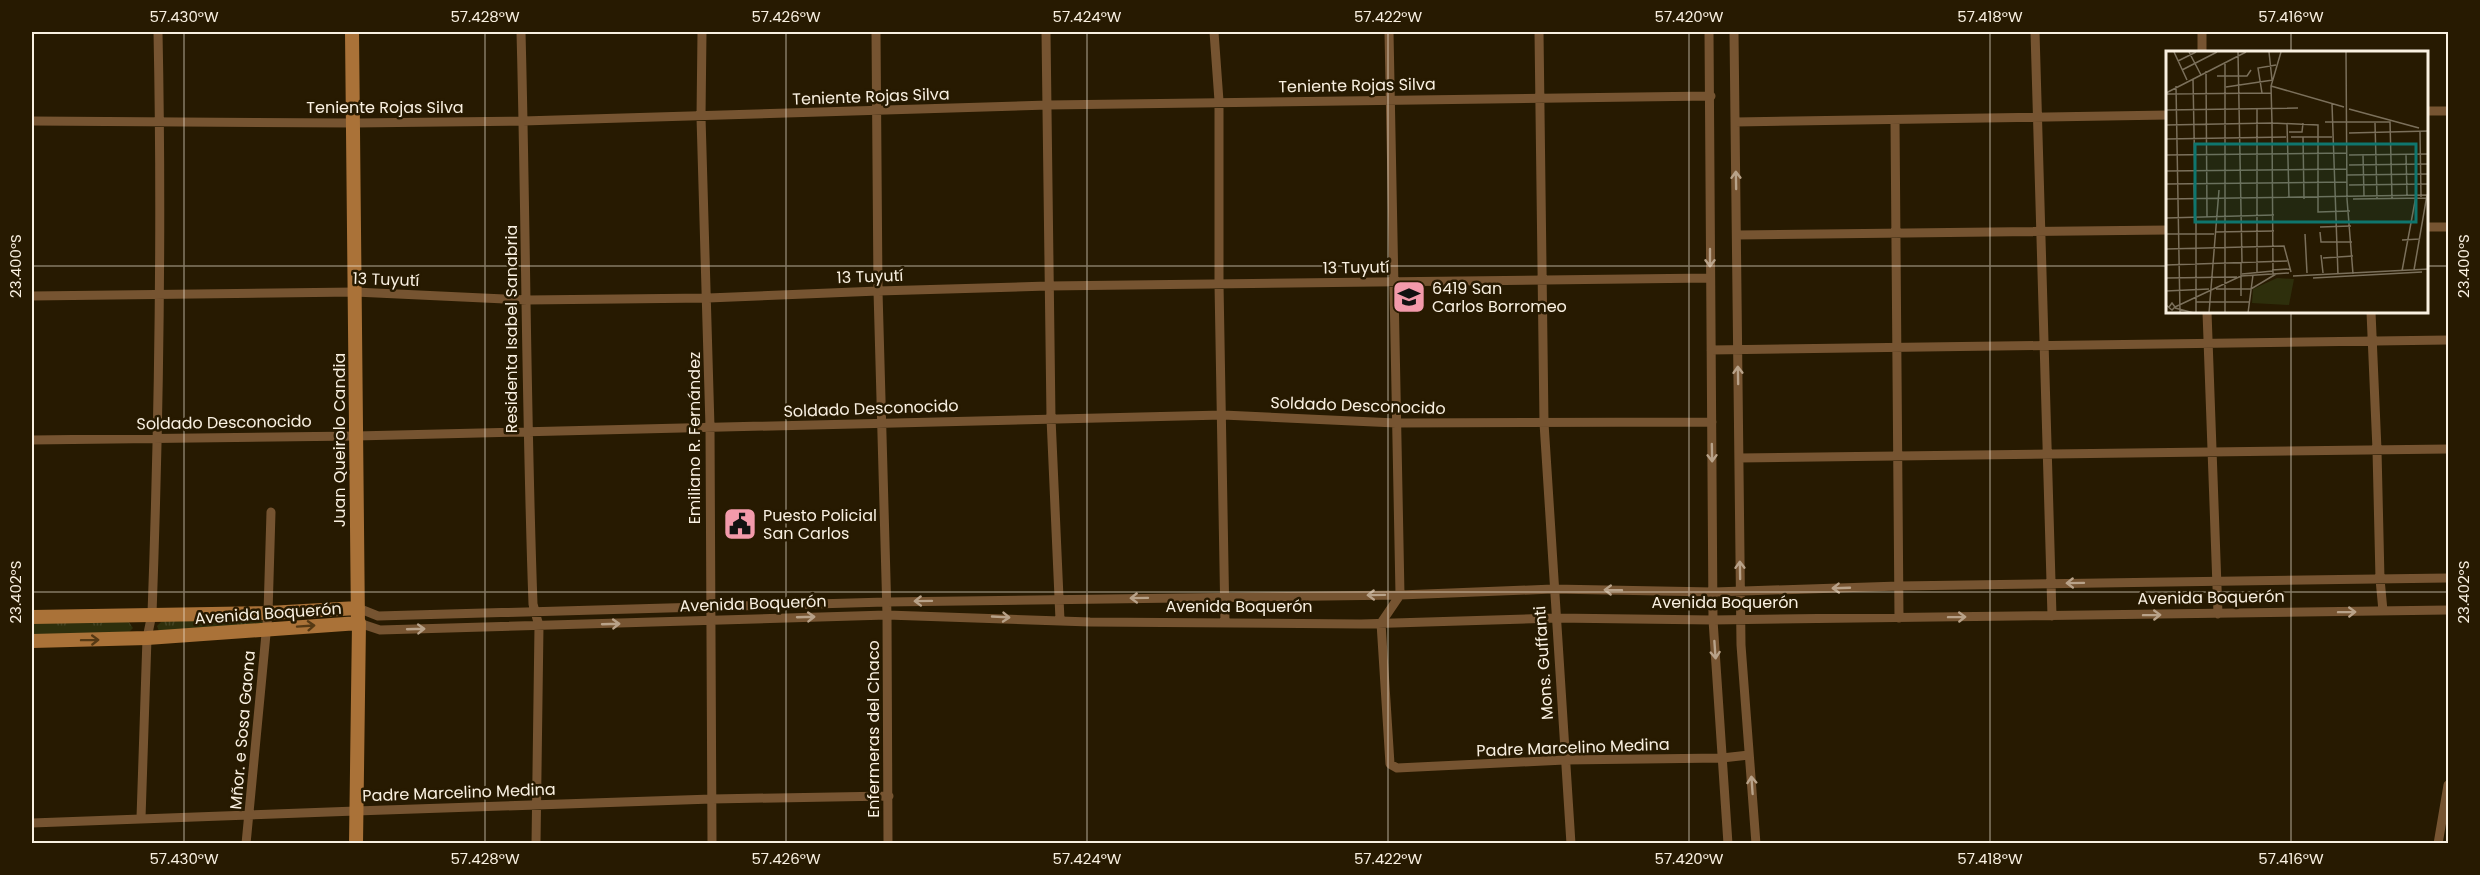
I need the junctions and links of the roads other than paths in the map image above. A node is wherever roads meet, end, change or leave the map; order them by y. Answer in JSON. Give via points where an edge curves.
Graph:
{"nodes":[{"id":1,"x":158,"y":32,"type":"edge"},
{"id":2,"x":352,"y":32,"type":"edge"},
{"id":3,"x":521,"y":32,"type":"edge"},
{"id":4,"x":702,"y":32,"type":"edge"},
{"id":5,"x":876,"y":32,"type":"edge"},
{"id":6,"x":1046,"y":32,"type":"edge"},
{"id":7,"x":1214,"y":32,"type":"edge"},
{"id":8,"x":1389,"y":32,"type":"edge"},
{"id":9,"x":1539,"y":32,"type":"edge"},
{"id":10,"x":1710,"y":32,"type":"edge"},
{"id":11,"x":1734,"y":32,"type":"edge"},
{"id":12,"x":2035,"y":32,"type":"edge"},
{"id":13,"x":2202,"y":32,"type":"edge"},
{"id":14,"x":2202,"y":51,"type":"edge"},
{"id":15,"x":1711,"y":96,"type":"junction"},
{"id":16,"x":1538,"y":98,"type":"junction"},
{"id":17,"x":1390,"y":100,"type":"junction"},
{"id":18,"x":1219,"y":102,"type":"junction"},
{"id":19,"x":1048,"y":105,"type":"junction"},
{"id":20,"x":878,"y":111,"type":"junction"},
{"id":21,"x":2429,"y":111,"type":"edge"},
{"id":22,"x":2448,"y":111,"type":"edge"},
{"id":23,"x":2166,"y":115,"type":"edge"},
{"id":24,"x":701,"y":117,"type":"junction"},
{"id":25,"x":2037,"y":117,"type":"junction"},
{"id":26,"x":160,"y":120,"type":"junction"},
{"id":27,"x":1895,"y":120,"type":"junction"},
{"id":28,"x":32,"y":121,"type":"edge"},
{"id":29,"x":524,"y":121,"type":"junction"},
{"id":30,"x":1735,"y":122,"type":"junction"},
{"id":31,"x":354,"y":123,"type":"junction"},
{"id":32,"x":2429,"y":227,"type":"edge"},
{"id":33,"x":2448,"y":227,"type":"edge"},
{"id":34,"x":2166,"y":230,"type":"edge"},
{"id":35,"x":2040,"y":232,"type":"junction"},
{"id":36,"x":1894,"y":234,"type":"junction"},
{"id":37,"x":1737,"y":235,"type":"junction"},
{"id":38,"x":1710,"y":278,"type":"junction"},
{"id":39,"x":1543,"y":279,"type":"junction"},
{"id":40,"x":1393,"y":281,"type":"junction"},
{"id":41,"x":1219,"y":284,"type":"junction"},
{"id":42,"x":1048,"y":286,"type":"junction"},
{"id":43,"x":878,"y":291,"type":"junction"},
{"id":44,"x":355,"y":292,"type":"junction"},
{"id":45,"x":161,"y":294,"type":"junction"},
{"id":46,"x":32,"y":296,"type":"edge"},
{"id":47,"x":708,"y":298,"type":"junction"},
{"id":48,"x":527,"y":300,"type":"junction"},
{"id":49,"x":2207,"y":314,"type":"edge"},
{"id":50,"x":2371,"y":314,"type":"edge"},
{"id":51,"x":2448,"y":340,"type":"edge"},
{"id":52,"x":2372,"y":342,"type":"junction"},
{"id":53,"x":2209,"y":343,"type":"junction"},
{"id":54,"x":2045,"y":345,"type":"junction"},
{"id":55,"x":1898,"y":347,"type":"junction"},
{"id":56,"x":1711,"y":350,"type":"junction"},
{"id":57,"x":1738,"y":350,"type":"junction"},
{"id":58,"x":1223,"y":415,"type":"junction"},
{"id":59,"x":1051,"y":418,"type":"junction"},
{"id":60,"x":1712,"y":422,"type":"junction"},
{"id":61,"x":881,"y":423,"type":"junction"},
{"id":62,"x":1396,"y":423,"type":"junction"},
{"id":63,"x":1544,"y":423,"type":"junction"},
{"id":64,"x":710,"y":427,"type":"junction"},
{"id":65,"x":526,"y":431,"type":"junction"},
{"id":66,"x":356,"y":436,"type":"junction"},
{"id":67,"x":158,"y":438,"type":"junction"},
{"id":68,"x":32,"y":440,"type":"edge"},
{"id":69,"x":2448,"y":449,"type":"edge"},
{"id":70,"x":2378,"y":450,"type":"junction"},
{"id":71,"x":2213,"y":451,"type":"junction"},
{"id":72,"x":2048,"y":452,"type":"junction"},
{"id":73,"x":1899,"y":457,"type":"junction"},
{"id":74,"x":1739,"y":458,"type":"junction"},
{"id":75,"x":271,"y":512,"type":"dead end"},
{"id":76,"x":2448,"y":578,"type":"edge"},
{"id":77,"x":2380,"y":579,"type":"junction"},
{"id":78,"x":2217,"y":581,"type":"junction"},
{"id":79,"x":2052,"y":584,"type":"junction"},
{"id":80,"x":1899,"y":586,"type":"junction"},
{"id":81,"x":1553,"y":589,"type":"junction"},
{"id":82,"x":1740,"y":591,"type":"junction"},
{"id":83,"x":1714,"y":592,"type":"junction"},
{"id":84,"x":1400,"y":595,"type":"junction"},
{"id":85,"x":1226,"y":597,"type":"junction"},
{"id":86,"x":1058,"y":598,"type":"junction"},
{"id":87,"x":886,"y":602,"type":"junction"},
{"id":88,"x":710,"y":606,"type":"junction"},
{"id":89,"x":358,"y":608,"type":"junction"},
{"id":90,"x":2448,"y":610,"type":"edge"},
{"id":91,"x":2384,"y":611,"type":"junction"},
{"id":92,"x":535,"y":612,"type":"junction"},
{"id":93,"x":268,"y":613,"type":"junction"},
{"id":94,"x":152,"y":614,"type":"junction"},
{"id":95,"x":2218,"y":614,"type":"junction"},
{"id":96,"x":887,"y":615,"type":"junction"},
{"id":97,"x":2052,"y":616,"type":"junction"},
{"id":98,"x":32,"y":617,"type":"edge"},
{"id":99,"x":1555,"y":618,"type":"junction"},
{"id":100,"x":1899,"y":618,"type":"junction"},
{"id":101,"x":1741,"y":619,"type":"junction"},
{"id":102,"x":1060,"y":620,"type":"junction"},
{"id":103,"x":1713,"y":620,"type":"junction"},
{"id":104,"x":711,"y":621,"type":"junction"},
{"id":105,"x":359,"y":623,"type":"junction"},
{"id":106,"x":1226,"y":623,"type":"junction"},
{"id":107,"x":1381,"y":623,"type":"junction"},
{"id":108,"x":538,"y":626,"type":"junction"},
{"id":109,"x":267,"y":629,"type":"junction"},
{"id":110,"x":147,"y":638,"type":"junction"},
{"id":111,"x":32,"y":641,"type":"edge"},
{"id":112,"x":1749,"y":755,"type":"junction"},
{"id":113,"x":1722,"y":758,"type":"junction"},
{"id":114,"x":1565,"y":760,"type":"junction"},
{"id":115,"x":2448,"y":785,"type":"edge"},
{"id":116,"x":889,"y":796,"type":"junction"},
{"id":117,"x":712,"y":799,"type":"junction"},
{"id":118,"x":537,"y":805,"type":"junction"},
{"id":119,"x":356,"y":811,"type":"junction"},
{"id":120,"x":249,"y":816,"type":"junction"},
{"id":121,"x":141,"y":818,"type":"junction"},
{"id":122,"x":32,"y":824,"type":"edge"},
{"id":123,"x":246,"y":843,"type":"edge"},
{"id":124,"x":356,"y":843,"type":"edge"},
{"id":125,"x":536,"y":843,"type":"edge"},
{"id":126,"x":712,"y":843,"type":"edge"},
{"id":127,"x":888,"y":843,"type":"edge"},
{"id":128,"x":1571,"y":843,"type":"edge"},
{"id":129,"x":1728,"y":843,"type":"edge"},
{"id":130,"x":1756,"y":843,"type":"edge"},
{"id":131,"x":2438,"y":843,"type":"edge"}],
"edges":[{"from":1,"to":26,"type":"street"},
{"from":2,"to":31,"type":"street","name":"Juan Queirolo Candia"},
{"from":3,"to":29,"type":"street","name":"Residenta Isabel Sanabria"},
{"from":4,"to":24,"type":"street","name":"Emiliano R. Fernández"},
{"from":5,"to":20,"type":"street","name":"Enfermeras del Chaco"},
{"from":6,"to":19,"type":"street"},
{"from":7,"to":18,"type":"street"},
{"from":8,"to":17,"type":"street"},
{"from":9,"to":16,"type":"street","name":"Mons. Guffanti"},
{"from":10,"to":15,"type":"street"},
{"from":11,"to":30,"type":"street"},
{"from":12,"to":25,"type":"street"},
{"from":13,"to":14,"type":"street"},
{"from":15,"to":16,"type":"street","name":"Teniente Rojas Silva"},
{"from":15,"to":38,"type":"street","one_way":true},
{"from":16,"to":17,"type":"street","name":"Teniente Rojas Silva"},
{"from":16,"to":39,"type":"street","name":"Mons. Guffanti"},
{"from":17,"to":18,"type":"street","name":"Teniente Rojas Silva"},
{"from":17,"to":40,"type":"street"},
{"from":18,"to":19,"type":"street","name":"Teniente Rojas Silva"},
{"from":18,"to":41,"type":"street"},
{"from":19,"to":20,"type":"street","name":"Teniente Rojas Silva"},
{"from":19,"to":42,"type":"street"},
{"from":20,"to":24,"type":"street","name":"Teniente Rojas Silva"},
{"from":20,"to":43,"type":"street","name":"Enfermeras del Chaco"},
{"from":21,"to":22,"type":"street"},
{"from":23,"to":25,"type":"street"},
{"from":24,"to":29,"type":"street","name":"Teniente Rojas Silva"},
{"from":24,"to":47,"type":"street","name":"Emiliano R. Fernández"},
{"from":25,"to":27,"type":"street"},
{"from":25,"to":35,"type":"street"},
{"from":26,"to":28,"type":"street","name":"Teniente Rojas Silva"},
{"from":26,"to":31,"type":"street","name":"Teniente Rojas Silva"},
{"from":26,"to":45,"type":"street"},
{"from":27,"to":30,"type":"street"},
{"from":27,"to":36,"type":"street"},
{"from":29,"to":31,"type":"street","name":"Teniente Rojas Silva"},
{"from":29,"to":48,"type":"street","name":"Residenta Isabel Sanabria"},
{"from":37,"to":30,"type":"street","one_way":true},
{"from":31,"to":44,"type":"street","name":"Juan Queirolo Candia"},
{"from":32,"to":33,"type":"street"},
{"from":34,"to":35,"type":"street"},
{"from":35,"to":36,"type":"street"},
{"from":35,"to":54,"type":"street"},
{"from":36,"to":37,"type":"street"},
{"from":36,"to":55,"type":"street"},
{"from":37,"to":57,"type":"street"},
{"from":38,"to":39,"type":"street","name":"13 Tuyutí"},
{"from":38,"to":56,"type":"street"},
{"from":39,"to":40,"type":"street","name":"13 Tuyutí"},
{"from":39,"to":63,"type":"street","name":"Mons. Guffanti"},
{"from":40,"to":41,"type":"street","name":"13 Tuyutí"},
{"from":40,"to":62,"type":"street"},
{"from":41,"to":42,"type":"street","name":"13 Tuyutí"},
{"from":41,"to":58,"type":"street"},
{"from":42,"to":43,"type":"street","name":"13 Tuyutí"},
{"from":42,"to":59,"type":"street"},
{"from":43,"to":47,"type":"street","name":"13 Tuyutí"},
{"from":43,"to":61,"type":"street","name":"Enfermeras del Chaco"},
{"from":44,"to":45,"type":"street","name":"13 Tuyutí"},
{"from":44,"to":48,"type":"street","name":"13 Tuyutí"},
{"from":44,"to":66,"type":"street","name":"Juan Queirolo Candia"},
{"from":45,"to":46,"type":"street","name":"13 Tuyutí"},
{"from":45,"to":67,"type":"street"},
{"from":47,"to":48,"type":"street","name":"13 Tuyutí"},
{"from":47,"to":64,"type":"street","name":"Emiliano R. Fernández"},
{"from":48,"to":65,"type":"street","name":"Residenta Isabel Sanabria"},
{"from":49,"to":53,"type":"street"},
{"from":50,"to":52,"type":"street"},
{"from":51,"to":52,"type":"street"},
{"from":52,"to":53,"type":"street"},
{"from":52,"to":70,"type":"street"},
{"from":53,"to":54,"type":"street"},
{"from":53,"to":71,"type":"street"},
{"from":54,"to":55,"type":"street"},
{"from":54,"to":72,"type":"street"},
{"from":55,"to":57,"type":"street"},
{"from":55,"to":73,"type":"street"},
{"from":56,"to":57,"type":"street"},
{"from":56,"to":60,"type":"street"},
{"from":74,"to":57,"type":"street","one_way":true},
{"from":58,"to":59,"type":"street","name":"Soldado Desconocido"},
{"from":58,"to":62,"type":"street","name":"Soldado Desconocido"},
{"from":58,"to":85,"type":"street"},
{"from":59,"to":61,"type":"street","name":"Soldado Desconocido"},
{"from":59,"to":86,"type":"street"},
{"from":60,"to":63,"type":"street","name":"Soldado Desconocido"},
{"from":60,"to":83,"type":"street","one_way":true},
{"from":61,"to":64,"type":"street","name":"Soldado Desconocido"},
{"from":61,"to":87,"type":"street","name":"Enfermeras del Chaco"},
{"from":62,"to":63,"type":"street","name":"Soldado Desconocido"},
{"from":62,"to":84,"type":"street"},
{"from":63,"to":81,"type":"street","name":"Mons. Guffanti"},
{"from":64,"to":65,"type":"street","name":"Soldado Desconocido"},
{"from":64,"to":88,"type":"street","name":"Emiliano R. Fernández"},
{"from":65,"to":66,"type":"street","name":"Soldado Desconocido"},
{"from":65,"to":92,"type":"street","name":"Residenta Isabel Sanabria"},
{"from":66,"to":67,"type":"street","name":"Soldado Desconocido"},
{"from":66,"to":89,"type":"street","name":"Juan Queirolo Candia"},
{"from":67,"to":68,"type":"street","name":"Soldado Desconocido"},
{"from":67,"to":94,"type":"street"},
{"from":69,"to":70,"type":"street"},
{"from":70,"to":71,"type":"street"},
{"from":70,"to":77,"type":"street"},
{"from":71,"to":72,"type":"street"},
{"from":71,"to":78,"type":"street"},
{"from":72,"to":73,"type":"street"},
{"from":72,"to":79,"type":"street"},
{"from":73,"to":74,"type":"street"},
{"from":73,"to":80,"type":"street"},
{"from":82,"to":74,"type":"street","one_way":true},
{"from":75,"to":93,"type":"street","name":"Mñor. e Sosa Gaona"},
{"from":76,"to":77,"type":"street","name":"Avenida Boquerón"},
{"from":77,"to":78,"type":"street","name":"Avenida Boquerón"},
{"from":77,"to":91,"type":"street"},
{"from":78,"to":79,"type":"street","name":"Avenida Boquerón","one_way":true},
{"from":78,"to":95,"type":"street"},
{"from":79,"to":80,"type":"street","name":"Avenida Boquerón"},
{"from":79,"to":97,"type":"street"},
{"from":80,"to":82,"type":"street","name":"Avenida Boquerón","one_way":true},
{"from":80,"to":100,"type":"street"},
{"from":83,"to":81,"type":"street","name":"Avenida Boquerón","one_way":true},
{"from":81,"to":84,"type":"street","name":"Avenida Boquerón"},
{"from":81,"to":99,"type":"street","name":"Mons. Guffanti"},
{"from":82,"to":83,"type":"street","name":"Avenida Boquerón"},
{"from":82,"to":101,"type":"street"},
{"from":83,"to":103,"type":"street"},
{"from":84,"to":85,"type":"street","name":"Avenida Boquerón","one_way":true},
{"from":84,"to":107,"type":"street"},
{"from":85,"to":86,"type":"street","name":"Avenida Boquerón","one_way":true},
{"from":85,"to":106,"type":"street"},
{"from":86,"to":87,"type":"street","name":"Avenida Boquerón","one_way":true},
{"from":86,"to":102,"type":"street"},
{"from":87,"to":88,"type":"street","name":"Avenida Boquerón"},
{"from":87,"to":96,"type":"street","name":"Enfermeras del Chaco"},
{"from":88,"to":92,"type":"street","name":"Avenida Boquerón"},
{"from":88,"to":104,"type":"street","name":"Emiliano R. Fernández"},
{"from":89,"to":92,"type":"street","name":"Avenida Boquerón","via":[[378,616]]},
{"from":89,"to":93,"type":"street","name":"Avenida Boquerón"},
{"from":89,"to":105,"type":"street","name":"Juan Queirolo Candia"},
{"from":90,"to":91,"type":"street","name":"Avenida Boquerón"},
{"from":95,"to":91,"type":"street","name":"Avenida Boquerón","one_way":true},
{"from":92,"to":108,"type":"street","name":"Residenta Isabel Sanabria"},
{"from":93,"to":94,"type":"street","name":"Avenida Boquerón"},
{"from":93,"to":109,"type":"street","name":"Mñor. e Sosa Gaona"},
{"from":94,"to":98,"type":"street","name":"Avenida Boquerón"},
{"from":94,"to":110,"type":"street"},
{"from":97,"to":95,"type":"street","name":"Avenida Boquerón","one_way":true},
{"from":96,"to":102,"type":"street","name":"Avenida Boquerón","one_way":true},
{"from":104,"to":96,"type":"street","name":"Avenida Boquerón","one_way":true},
{"from":96,"to":116,"type":"street","name":"Enfermeras del Chaco"},
{"from":100,"to":97,"type":"street","name":"Avenida Boquerón","one_way":true},
{"from":99,"to":103,"type":"street","name":"Avenida Boquerón"},
{"from":99,"to":107,"type":"street","name":"Avenida Boquerón"},
{"from":99,"to":114,"type":"street","name":"Mons. Guffanti"},
{"from":100,"to":101,"type":"street","name":"Avenida Boquerón"},
{"from":101,"to":103,"type":"street","name":"Avenida Boquerón"},
{"from":101,"to":112,"type":"street"},
{"from":102,"to":106,"type":"street","name":"Avenida Boquerón"},
{"from":103,"to":113,"type":"street","one_way":true},
{"from":108,"to":104,"type":"street","name":"Avenida Boquerón","one_way":true},
{"from":104,"to":117,"type":"street","name":"Emiliano R. Fernández"},
{"from":105,"to":108,"type":"street","name":"Avenida Boquerón","one_way":true,"via":[[380,630]]},
{"from":109,"to":105,"type":"street","name":"Avenida Boquerón","one_way":true},
{"from":105,"to":119,"type":"street","name":"Juan Queirolo Candia"},
{"from":106,"to":107,"type":"street","name":"Avenida Boquerón"},
{"from":107,"to":114,"type":"street","name":"Padre Marcelino Medina","via":[[1390,764],[1397,768]]},
{"from":108,"to":118,"type":"street","name":"Residenta Isabel Sanabria"},
{"from":109,"to":110,"type":"street","name":"Avenida Boquerón"},
{"from":109,"to":120,"type":"street","name":"Mñor. e Sosa Gaona"},
{"from":111,"to":110,"type":"street","name":"Avenida Boquerón","one_way":true},
{"from":110,"to":121,"type":"street"},
{"from":112,"to":113,"type":"street","name":"Padre Marcelino Medina"},
{"from":130,"to":112,"type":"street","one_way":true},
{"from":113,"to":114,"type":"street","name":"Padre Marcelino Medina"},
{"from":113,"to":129,"type":"street"},
{"from":114,"to":128,"type":"street","name":"Mons. Guffanti"},
{"from":115,"to":131,"type":"street"},
{"from":116,"to":117,"type":"street","name":"Padre Marcelino Medina"},
{"from":116,"to":127,"type":"street","name":"Enfermeras del Chaco"},
{"from":117,"to":118,"type":"street","name":"Padre Marcelino Medina"},
{"from":117,"to":126,"type":"street","name":"Emiliano R. Fernández"},
{"from":118,"to":119,"type":"street","name":"Padre Marcelino Medina"},
{"from":118,"to":125,"type":"street","name":"Residenta Isabel Sanabria"},
{"from":119,"to":120,"type":"street","name":"Padre Marcelino Medina"},
{"from":119,"to":124,"type":"street","name":"Juan Queirolo Candia"},
{"from":120,"to":121,"type":"street","name":"Padre Marcelino Medina"},
{"from":120,"to":123,"type":"street","name":"Mñor. e Sosa Gaona"},
{"from":121,"to":122,"type":"street","name":"Padre Marcelino Medina"}]}
